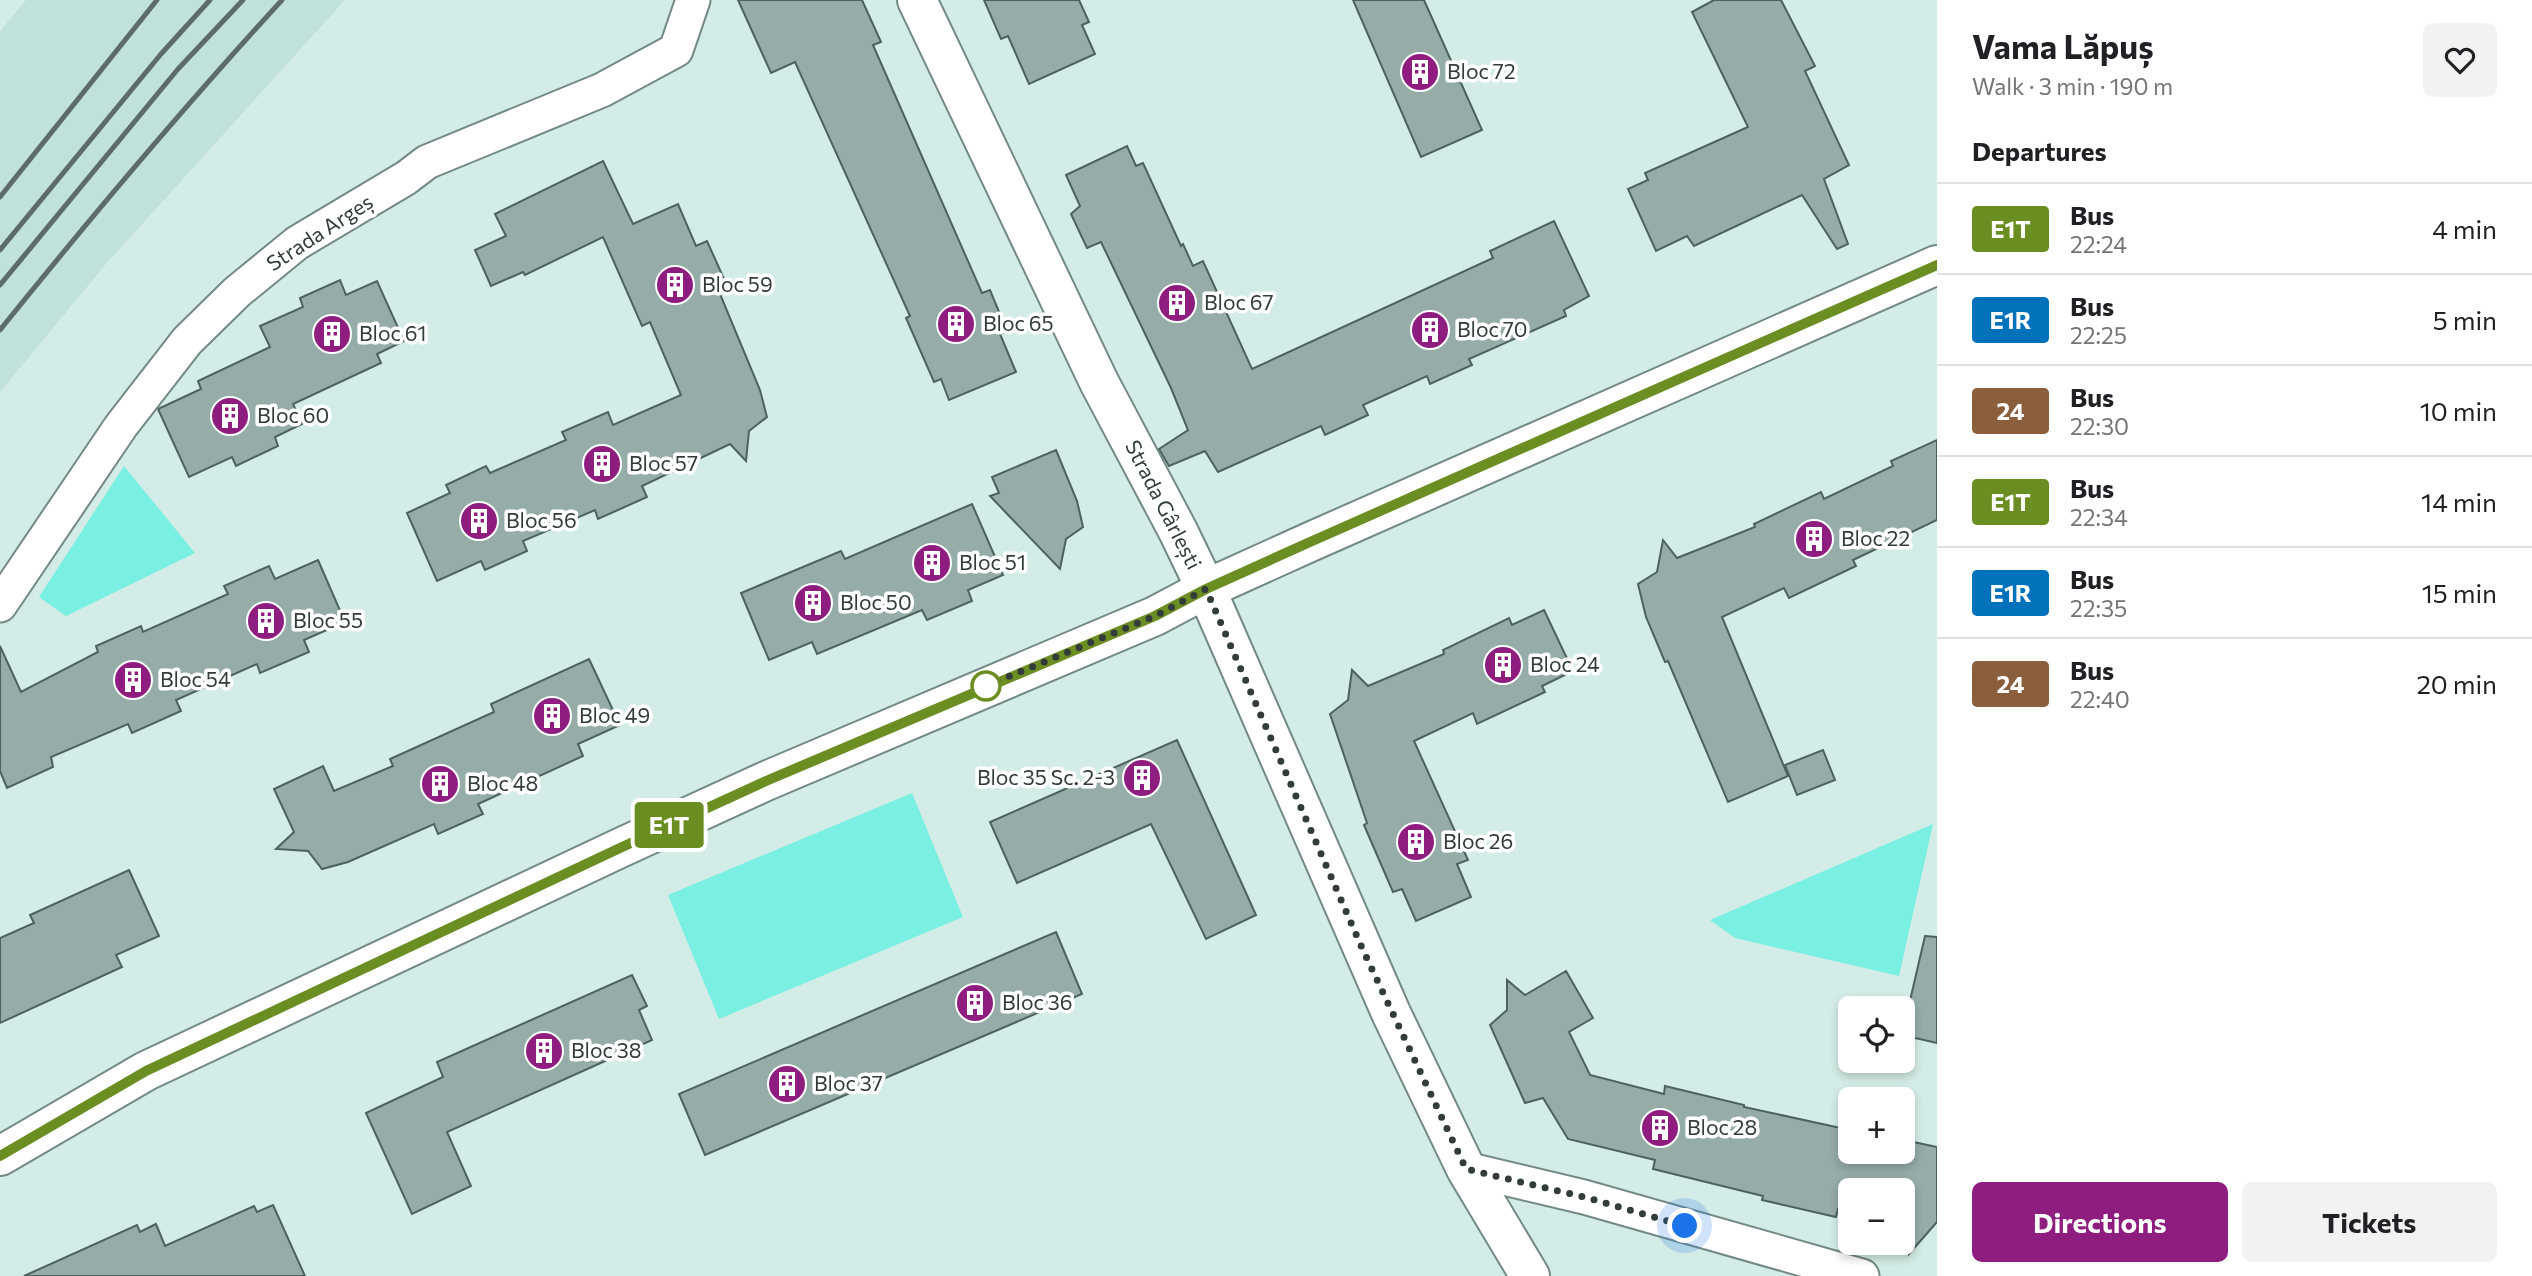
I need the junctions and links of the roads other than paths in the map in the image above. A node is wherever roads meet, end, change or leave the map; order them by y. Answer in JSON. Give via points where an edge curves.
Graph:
{"nodes":[{"id":1,"x":693,"y":0,"type":"edge"},
{"id":2,"x":917,"y":0,"type":"edge"},
{"id":3,"x":1937,"y":265,"type":"edge"},
{"id":4,"x":1206,"y":589,"type":"junction"},
{"id":5,"x":0,"y":605,"type":"edge"},
{"id":6,"x":0,"y":1156,"type":"edge"},
{"id":7,"x":1466,"y":1169,"type":"junction"},
{"id":8,"x":1530,"y":1276,"type":"edge"},
{"id":9,"x":1862,"y":1276,"type":"edge"}],
"edges":[{"from":1,"to":5,"type":"street","name":"Strada Argeș","via":[[676,50],[602,90],[427,162],[297,243],[237,292],[187,341],[121,426]]},
{"from":2,"to":4,"type":"main road","name":"Strada Gârlești","via":[[1098,382]]},
{"from":3,"to":4,"type":"main road"},
{"from":4,"to":6,"type":"main road","via":[[1155,616],[766,781],[303,996],[146,1071]]},
{"from":4,"to":7,"type":"main road","name":"Strada Gârlești","via":[[1362,948]]},
{"from":7,"to":8,"type":"main road","name":"Strada Gârlești"},
{"from":7,"to":9,"type":"street","via":[[1584,1197]]}]}
